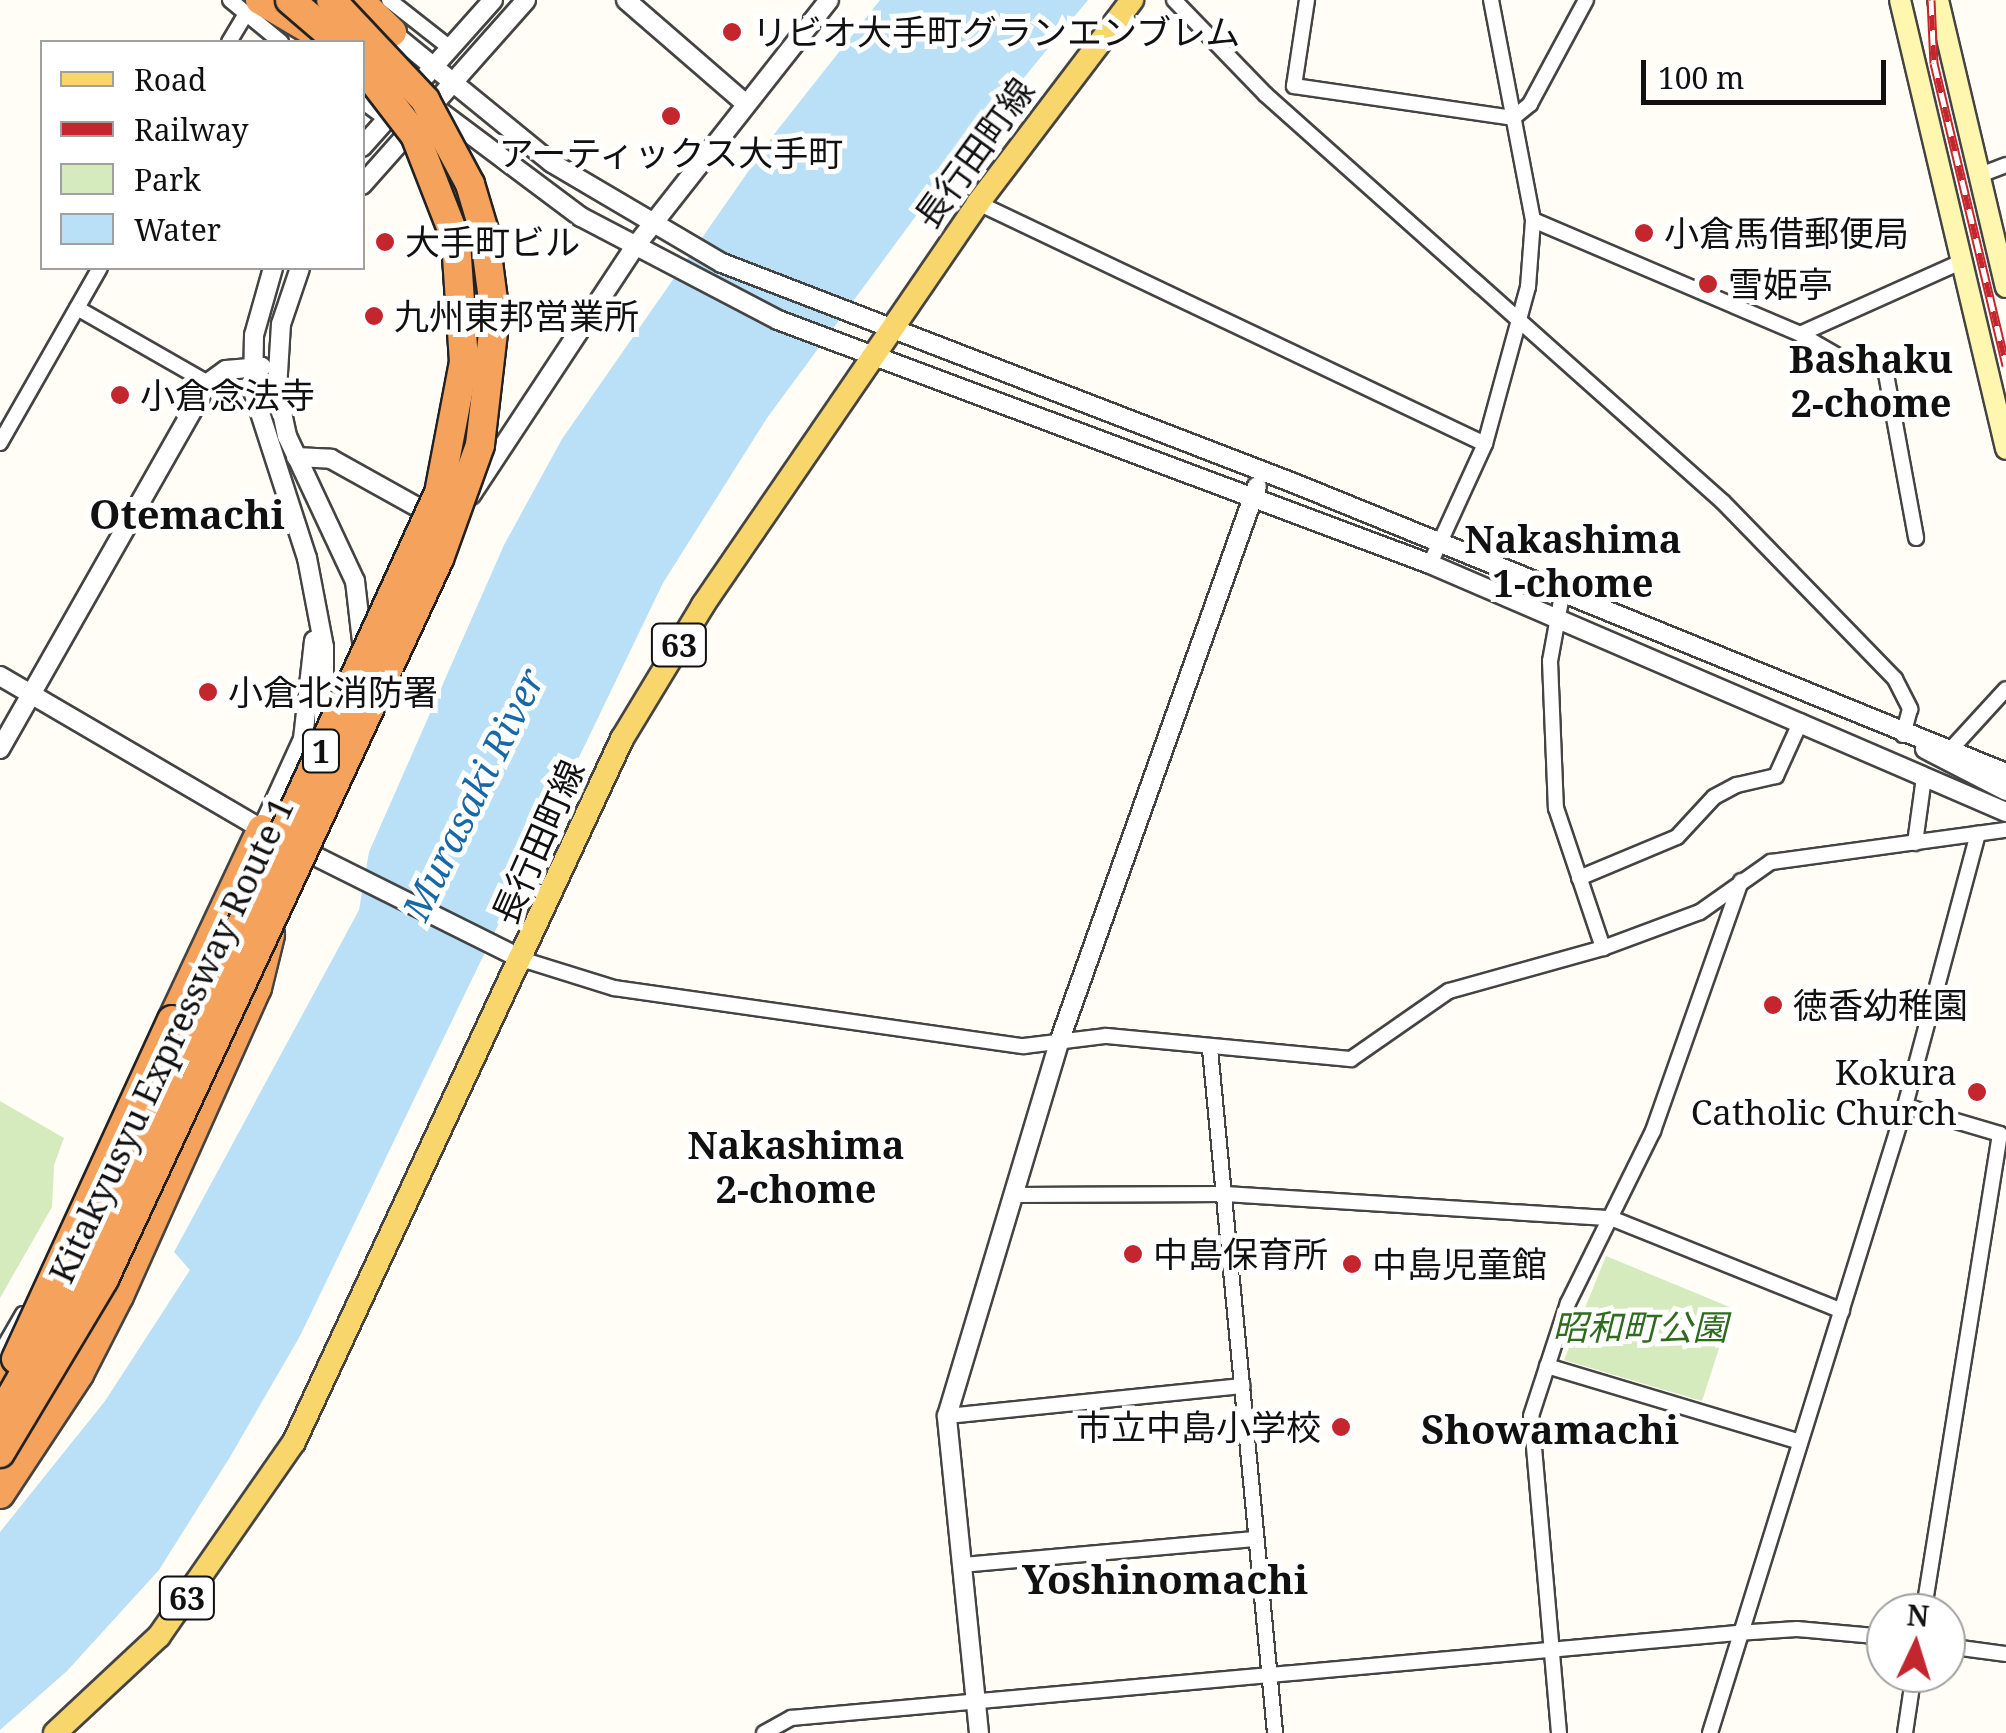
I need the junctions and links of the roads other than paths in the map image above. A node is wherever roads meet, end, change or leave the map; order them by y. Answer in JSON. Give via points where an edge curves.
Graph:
{"nodes":[{"id":1,"x":230,"y":0,"type":"edge"},
{"id":2,"x":276,"y":0,"type":"edge"},
{"id":3,"x":331,"y":0,"type":"edge"},
{"id":4,"x":348,"y":0,"type":"edge"},
{"id":5,"x":359,"y":0,"type":"edge"},
{"id":6,"x":389,"y":0,"type":"edge"},
{"id":7,"x":493,"y":0,"type":"edge"},
{"id":8,"x":526,"y":0,"type":"edge"},
{"id":9,"x":626,"y":0,"type":"edge"},
{"id":10,"x":829,"y":0,"type":"edge"},
{"id":11,"x":1132,"y":0,"type":"edge"},
{"id":12,"x":1174,"y":0,"type":"edge"},
{"id":13,"x":1307,"y":0,"type":"edge"},
{"id":14,"x":1491,"y":0,"type":"edge"},
{"id":15,"x":1586,"y":0,"type":"edge"},
{"id":16,"x":1900,"y":0,"type":"edge"},
{"id":17,"x":1940,"y":0,"type":"edge"},
{"id":18,"x":252,"y":8,"type":"edge"},
{"id":19,"x":288,"y":22,"type":"edge"},
{"id":20,"x":392,"y":32,"type":"junction"},
{"id":21,"x":230,"y":40,"type":"edge"},
{"id":22,"x":327,"y":40,"type":"edge"},
{"id":23,"x":335,"y":40,"type":"edge"},
{"id":24,"x":337,"y":40,"type":"edge"},
{"id":25,"x":449,"y":48,"type":"junction"},
{"id":26,"x":366,"y":62,"type":"edge"},
{"id":27,"x":435,"y":63,"type":"junction"},
{"id":28,"x":455,"y":80,"type":"junction"},
{"id":29,"x":1294,"y":86,"type":"junction"},
{"id":30,"x":410,"y":91,"type":"junction"},
{"id":31,"x":1265,"y":94,"type":"junction"},
{"id":32,"x":745,"y":102,"type":"junction"},
{"id":33,"x":365,"y":103,"type":"edge"},
{"id":34,"x":431,"y":105,"type":"junction"},
{"id":35,"x":1513,"y":118,"type":"junction"},
{"id":36,"x":387,"y":119,"type":"junction"},
{"id":37,"x":365,"y":144,"type":"edge"},
{"id":38,"x":2006,"y":165,"type":"edge"},
{"id":39,"x":1980,"y":175,"type":"junction"},
{"id":40,"x":365,"y":182,"type":"edge"},
{"id":41,"x":978,"y":203,"type":"junction"},
{"id":42,"x":1533,"y":220,"type":"junction"},
{"id":43,"x":651,"y":225,"type":"junction"},
{"id":44,"x":633,"y":249,"type":"junction"},
{"id":45,"x":1959,"y":263,"type":"junction"},
{"id":46,"x":99,"y":270,"type":"edge"},
{"id":47,"x":274,"y":270,"type":"edge"},
{"id":48,"x":299,"y":270,"type":"edge"},
{"id":49,"x":2006,"y":287,"type":"edge"},
{"id":50,"x":77,"y":308,"type":"junction"},
{"id":51,"x":1520,"y":324,"type":"junction"},
{"id":52,"x":893,"y":330,"type":"junction"},
{"id":53,"x":1800,"y":334,"type":"junction"},
{"id":54,"x":876,"y":355,"type":"junction"},
{"id":55,"x":276,"y":366,"type":"junction"},
{"id":56,"x":252,"y":368,"type":"junction"},
{"id":57,"x":208,"y":384,"type":"junction"},
{"id":58,"x":0,"y":443,"type":"edge"},
{"id":59,"x":1485,"y":444,"type":"junction"},
{"id":60,"x":2006,"y":449,"type":"edge"},
{"id":61,"x":296,"y":457,"type":"junction"},
{"id":62,"x":1262,"y":472,"type":"junction"},
{"id":63,"x":1254,"y":494,"type":"junction"},
{"id":64,"x":1916,"y":538,"type":"dead end"},
{"id":65,"x":1440,"y":543,"type":"junction"},
{"id":66,"x":1430,"y":564,"type":"junction"},
{"id":67,"x":1562,"y":595,"type":"junction"},
{"id":68,"x":315,"y":600,"type":"junction"},
{"id":69,"x":1553,"y":617,"type":"junction"},
{"id":70,"x":0,"y":676,"type":"edge"},
{"id":71,"x":2006,"y":689,"type":"edge"},
{"id":72,"x":30,"y":694,"type":"junction"},
{"id":73,"x":1801,"y":721,"type":"junction"},
{"id":74,"x":1904,"y":735,"type":"junction"},
{"id":75,"x":0,"y":749,"type":"edge"},
{"id":76,"x":1951,"y":749,"type":"junction"},
{"id":77,"x":2006,"y":773,"type":"edge"},
{"id":78,"x":1924,"y":777,"type":"junction"},
{"id":79,"x":2006,"y":792,"type":"edge"},
{"id":80,"x":2006,"y":812,"type":"edge"},
{"id":81,"x":2006,"y":830,"type":"edge"},
{"id":82,"x":1978,"y":834,"type":"junction"},
{"id":83,"x":273,"y":835,"type":"junction"},
{"id":84,"x":1915,"y":842,"type":"junction"},
{"id":85,"x":305,"y":852,"type":"junction"},
{"id":86,"x":1579,"y":878,"type":"junction"},
{"id":87,"x":1742,"y":880,"type":"junction"},
{"id":88,"x":273,"y":918,"type":"junction"},
{"id":89,"x":1603,"y":948,"type":"junction"},
{"id":90,"x":524,"y":960,"type":"junction"},
{"id":91,"x":1058,"y":1045,"type":"junction"},
{"id":92,"x":1210,"y":1048,"type":"junction"},
{"id":93,"x":1905,"y":1106,"type":"junction"},
{"id":94,"x":162,"y":1123,"type":"junction"},
{"id":95,"x":114,"y":1128,"type":"junction"},
{"id":96,"x":149,"y":1151,"type":"junction"},
{"id":97,"x":1225,"y":1194,"type":"junction"},
{"id":98,"x":1014,"y":1196,"type":"junction"},
{"id":99,"x":1611,"y":1218,"type":"junction"},
{"id":100,"x":1842,"y":1311,"type":"junction"},
{"id":101,"x":14,"y":1330,"type":"junction"},
{"id":102,"x":55,"y":1350,"type":"junction"},
{"id":103,"x":0,"y":1354,"type":"edge"},
{"id":104,"x":1547,"y":1366,"type":"junction"},
{"id":105,"x":0,"y":1384,"type":"edge"},
{"id":106,"x":1242,"y":1386,"type":"junction"},
{"id":107,"x":0,"y":1416,"type":"edge"},
{"id":108,"x":947,"y":1416,"type":"junction"},
{"id":109,"x":0,"y":1433,"type":"edge"},
{"id":110,"x":1797,"y":1441,"type":"junction"},
{"id":111,"x":0,"y":1453,"type":"edge"},
{"id":112,"x":0,"y":1494,"type":"edge"},
{"id":113,"x":1256,"y":1538,"type":"junction"},
{"id":114,"x":962,"y":1565,"type":"junction"},
{"id":115,"x":1926,"y":1593,"type":"edge"},
{"id":116,"x":1737,"y":1633,"type":"junction"},
{"id":117,"x":1866,"y":1635,"type":"edge"},
{"id":118,"x":1966,"y":1649,"type":"edge"},
{"id":119,"x":1551,"y":1654,"type":"junction"},
{"id":120,"x":2006,"y":1654,"type":"edge"},
{"id":121,"x":1270,"y":1679,"type":"junction"},
{"id":122,"x":1911,"y":1693,"type":"edge"},
{"id":123,"x":976,"y":1702,"type":"junction"},
{"id":124,"x":56,"y":1733,"type":"edge"},
{"id":125,"x":764,"y":1733,"type":"edge"},
{"id":126,"x":979,"y":1733,"type":"edge"},
{"id":127,"x":1274,"y":1733,"type":"edge"},
{"id":128,"x":1558,"y":1733,"type":"edge"},
{"id":129,"x":1710,"y":1733,"type":"edge"},
{"id":130,"x":1905,"y":1733,"type":"edge"}],
"edges":[{"from":1,"to":18,"type":"street"},
{"from":2,"to":24,"type":"street"},
{"from":3,"to":111,"type":"highway","name":"Kitakyusyu Expressway Route 1","number":"1","bridge":true,"via":[[425,100],[470,184],[495,315],[480,445],[431,576],[104,1279]]},
{"from":4,"to":20,"type":"street"},
{"from":5,"to":20,"type":"highway"},
{"from":6,"to":25,"type":"street"},
{"from":7,"to":25,"type":"street"},
{"from":8,"to":28,"type":"street"},
{"from":9,"to":32,"type":"street"},
{"from":10,"to":32,"type":"street"},
{"from":11,"to":41,"type":"main road","name":"長行田町線","number":"63"},
{"from":12,"to":31,"type":"street"},
{"from":13,"to":29,"type":"street"},
{"from":14,"to":35,"type":"street"},
{"from":15,"to":35,"type":"street","via":[[1530,104]]},
{"from":16,"to":45,"type":"main road"},
{"from":17,"to":39,"type":"main road"},
{"from":18,"to":19,"type":"highway"},
{"from":18,"to":21,"type":"street"},
{"from":19,"to":22,"type":"highway"},
{"from":19,"to":23,"type":"highway","bridge":true},
{"from":20,"to":27,"type":"street"},
{"from":25,"to":27,"type":"street"},
{"from":26,"to":30,"type":"street"},
{"from":26,"to":107,"type":"highway","name":"Kitakyusyu Expressway Route 1","number":"1","bridge":true,"via":[[415,135],[456,240],[464,362],[439,494],[84,1269]]},
{"from":27,"to":28,"type":"street"},
{"from":27,"to":30,"type":"street"},
{"from":28,"to":34,"type":"street"},
{"from":28,"to":43,"type":"street","via":[[552,163]]},
{"from":29,"to":31,"type":"street"},
{"from":29,"to":35,"type":"street"},
{"from":30,"to":34,"type":"street"},
{"from":30,"to":36,"type":"street"},
{"from":31,"to":51,"type":"street"},
{"from":32,"to":43,"type":"street"},
{"from":33,"to":36,"type":"street"},
{"from":34,"to":40,"type":"street"},
{"from":34,"to":44,"type":"street","via":[[532,184]]},
{"from":35,"to":42,"type":"street"},
{"from":36,"to":37,"type":"street"},
{"from":38,"to":39,"type":"street"},
{"from":39,"to":49,"type":"main road"},
{"from":41,"to":52,"type":"main road","name":"長行田町線","number":"63"},
{"from":41,"to":59,"type":"street"},
{"from":42,"to":51,"type":"street"},
{"from":42,"to":53,"type":"street"},
{"from":43,"to":44,"type":"street"},
{"from":43,"to":52,"type":"street"},
{"from":44,"to":54,"type":"street"},
{"from":44,"to":61,"type":"street","via":[[464,507],[433,517],[331,459]]},
{"from":45,"to":53,"type":"street"},
{"from":45,"to":60,"type":"main road"},
{"from":46,"to":50,"type":"street"},
{"from":47,"to":56,"type":"street"},
{"from":48,"to":55,"type":"street","via":[[280,324]]},
{"from":50,"to":57,"type":"street"},
{"from":50,"to":58,"type":"street"},
{"from":51,"to":59,"type":"street"},
{"from":51,"to":74,"type":"street","via":[[1723,502],[1894,679],[1910,709]]},
{"from":52,"to":54,"type":"main road","name":"長行田町線","number":"63"},
{"from":52,"to":62,"type":"street"},
{"from":53,"to":64,"type":"street","via":[[1843,359],[1884,363]]},
{"from":54,"to":63,"type":"street"},
{"from":54,"to":90,"type":"main road","name":"長行田町線","number":"63","via":[[703,605],[622,739]]},
{"from":55,"to":56,"type":"street"},
{"from":55,"to":61,"type":"street"},
{"from":56,"to":57,"type":"street","via":[[226,370]]},
{"from":56,"to":68,"type":"street","via":[[258,419]]},
{"from":57,"to":72,"type":"street"},
{"from":59,"to":65,"type":"street"},
{"from":61,"to":85,"type":"street","via":[[355,581],[363,640],[347,758]]},
{"from":62,"to":63,"type":"street"},
{"from":62,"to":65,"type":"street"},
{"from":63,"to":66,"type":"street"},
{"from":63,"to":91,"type":"street"},
{"from":65,"to":66,"type":"street"},
{"from":65,"to":67,"type":"street"},
{"from":66,"to":69,"type":"street"},
{"from":67,"to":69,"type":"street"},
{"from":67,"to":74,"type":"street"},
{"from":68,"to":83,"type":"street","via":[[303,740]]},
{"from":68,"to":83,"type":"street","via":[[328,680],[324,733]]},
{"from":69,"to":73,"type":"street"},
{"from":69,"to":86,"type":"street","via":[[1556,808]]},
{"from":70,"to":72,"type":"street"},
{"from":71,"to":76,"type":"street"},
{"from":72,"to":75,"type":"street"},
{"from":72,"to":83,"type":"street"},
{"from":73,"to":78,"type":"street"},
{"from":73,"to":86,"type":"street","via":[[1776,776],[1714,797],[1677,837]]},
{"from":74,"to":76,"type":"street"},
{"from":74,"to":79,"type":"street"},
{"from":76,"to":77,"type":"street"},
{"from":78,"to":80,"type":"street"},
{"from":78,"to":84,"type":"street"},
{"from":81,"to":82,"type":"street"},
{"from":82,"to":84,"type":"street"},
{"from":82,"to":93,"type":"street"},
{"from":83,"to":85,"type":"street"},
{"from":83,"to":94,"type":"street"},
{"from":83,"to":105,"type":"highway","bridge":true,"via":[[172,1020]]},
{"from":84,"to":87,"type":"street","via":[[1771,862]]},
{"from":85,"to":88,"type":"street"},
{"from":85,"to":90,"type":"street"},
{"from":86,"to":89,"type":"street"},
{"from":87,"to":89,"type":"street","via":[[1700,912]]},
{"from":87,"to":99,"type":"street","via":[[1654,1131]]},
{"from":88,"to":96,"type":"street","via":[[165,1155]]},
{"from":88,"to":112,"type":"highway","via":[[257,988],[119,1296],[79,1374]]},
{"from":89,"to":92,"type":"street","via":[[1449,992],[1351,1060]]},
{"from":90,"to":91,"type":"street","via":[[614,988],[1024,1046]]},
{"from":90,"to":124,"type":"main road","name":"長行田町線","number":"63","via":[[294,1442],[158,1636]]},
{"from":91,"to":92,"type":"street","via":[[1106,1036]]},
{"from":91,"to":98,"type":"street"},
{"from":92,"to":97,"type":"street"},
{"from":93,"to":100,"type":"street"},
{"from":93,"to":115,"type":"street","via":[[2000,1134]]},
{"from":94,"to":95,"type":"street"},
{"from":94,"to":96,"type":"street"},
{"from":95,"to":96,"type":"street"},
{"from":95,"to":101,"type":"street"},
{"from":96,"to":102,"type":"street"},
{"from":97,"to":98,"type":"street"},
{"from":97,"to":99,"type":"street"},
{"from":97,"to":106,"type":"street"},
{"from":98,"to":108,"type":"street"},
{"from":99,"to":100,"type":"street"},
{"from":99,"to":104,"type":"street","via":[[1568,1303]]},
{"from":100,"to":110,"type":"street"},
{"from":101,"to":102,"type":"street"},
{"from":101,"to":103,"type":"street"},
{"from":102,"to":109,"type":"street"},
{"from":104,"to":110,"type":"street"},
{"from":104,"to":119,"type":"street","via":[[1531,1416]]},
{"from":106,"to":108,"type":"street"},
{"from":106,"to":113,"type":"street"},
{"from":108,"to":114,"type":"street"},
{"from":110,"to":116,"type":"street"},
{"from":113,"to":114,"type":"street"},
{"from":113,"to":121,"type":"street"},
{"from":114,"to":123,"type":"street"},
{"from":116,"to":117,"type":"street","via":[[1797,1629]]},
{"from":116,"to":119,"type":"street"},
{"from":116,"to":129,"type":"street"},
{"from":118,"to":120,"type":"street"},
{"from":119,"to":121,"type":"street"},
{"from":119,"to":128,"type":"street"},
{"from":121,"to":123,"type":"street"},
{"from":121,"to":127,"type":"street"},
{"from":122,"to":130,"type":"street"},
{"from":123,"to":125,"type":"street","via":[[792,1718]]},
{"from":123,"to":126,"type":"street"}]}
